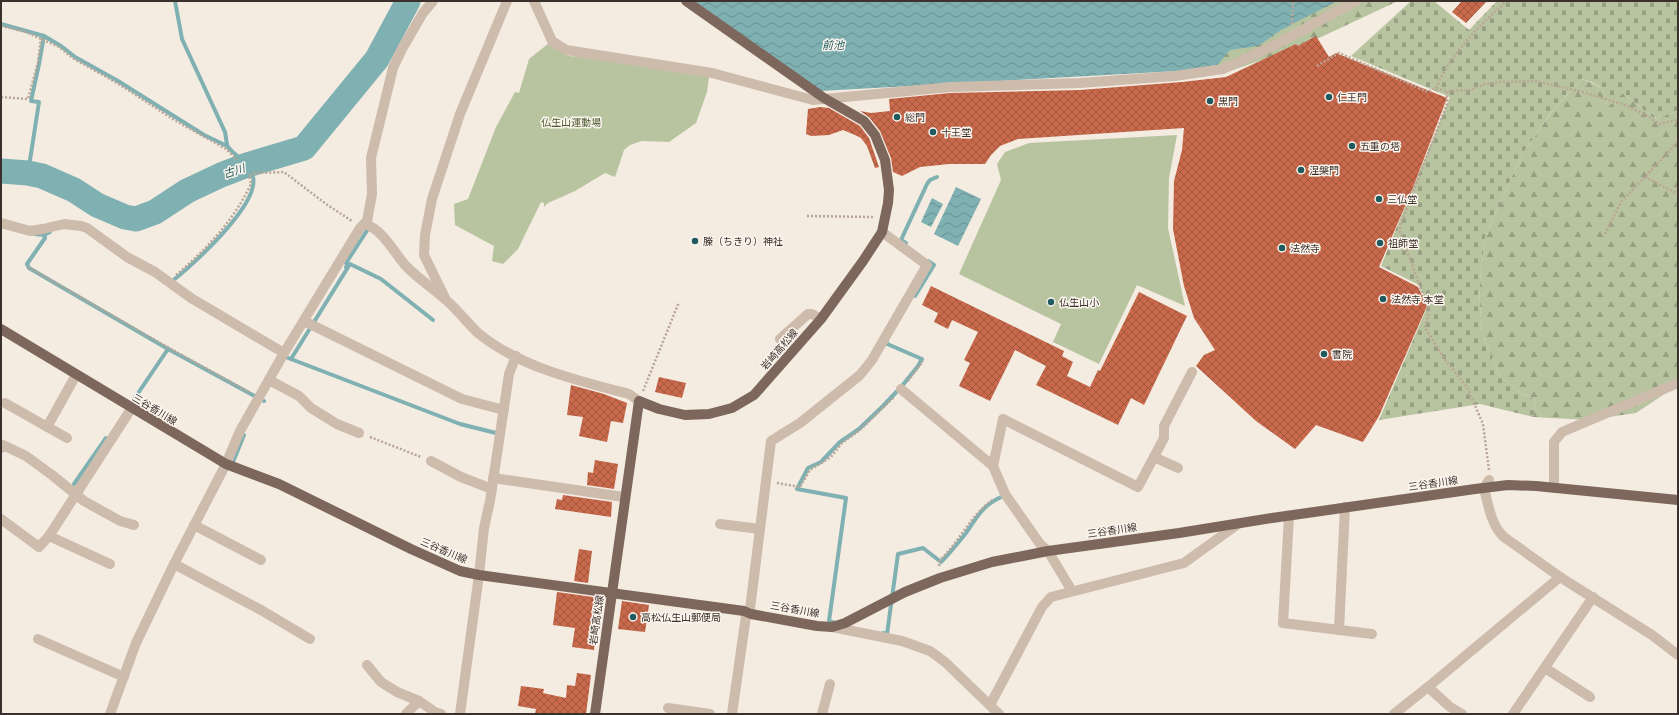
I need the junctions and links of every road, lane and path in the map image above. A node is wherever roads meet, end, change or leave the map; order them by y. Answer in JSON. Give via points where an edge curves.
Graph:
{"nodes":[{"id":1,"x":433,"y":1,"type":"edge"},
{"id":2,"x":507,"y":1,"type":"edge"},
{"id":3,"x":534,"y":1,"type":"edge"},
{"id":4,"x":686,"y":1,"type":"edge"},
{"id":5,"x":1293,"y":1,"type":"edge"},
{"id":6,"x":1356,"y":1,"type":"edge"},
{"id":7,"x":1507,"y":1,"type":"edge"},
{"id":8,"x":1,"y":26,"type":"edge"},
{"id":9,"x":1292,"y":36,"type":"junction"},
{"id":10,"x":41,"y":38,"type":"junction"},
{"id":11,"x":1316,"y":66,"type":"dead end"},
{"id":12,"x":1436,"y":88,"type":"junction"},
{"id":13,"x":1447,"y":91,"type":"junction"},
{"id":14,"x":1,"y":97,"type":"edge"},
{"id":15,"x":824,"y":98,"type":"junction"},
{"id":16,"x":1678,"y":120,"type":"edge"},
{"id":17,"x":1678,"y":142,"type":"edge"},
{"id":18,"x":237,"y":160,"type":"dead end"},
{"id":19,"x":1645,"y":177,"type":"junction"},
{"id":20,"x":1678,"y":194,"type":"edge"},
{"id":21,"x":807,"y":216,"type":"dead end"},
{"id":22,"x":886,"y":217,"type":"junction"},
{"id":23,"x":1,"y":223,"type":"edge"},
{"id":24,"x":365,"y":224,"type":"junction"},
{"id":25,"x":882,"y":232,"type":"junction"},
{"id":26,"x":1605,"y":234,"type":"dead end"},
{"id":27,"x":28,"y":267,"type":"dead end"},
{"id":28,"x":168,"y":282,"type":"junction"},
{"id":29,"x":447,"y":301,"type":"junction"},
{"id":30,"x":679,"y":302,"type":"dead end"},
{"id":31,"x":821,"y":319,"type":"junction"},
{"id":32,"x":304,"y":321,"type":"junction"},
{"id":33,"x":1,"y":329,"type":"edge"},
{"id":34,"x":780,"y":339,"type":"dead end"},
{"id":35,"x":284,"y":353,"type":"junction"},
{"id":36,"x":516,"y":356,"type":"junction"},
{"id":37,"x":923,"y":361,"type":"dead end"},
{"id":38,"x":1192,"y":372,"type":"dead end"},
{"id":39,"x":76,"y":375,"type":"junction"},
{"id":40,"x":269,"y":380,"type":"junction"},
{"id":41,"x":1678,"y":383,"type":"edge"},
{"id":42,"x":902,"y":389,"type":"junction"},
{"id":43,"x":258,"y":397,"type":"junction"},
{"id":44,"x":639,"y":401,"type":"junction"},
{"id":45,"x":5,"y":403,"type":"dead end"},
{"id":46,"x":131,"y":408,"type":"junction"},
{"id":47,"x":504,"y":410,"type":"junction"},
{"id":48,"x":47,"y":427,"type":"junction"},
{"id":49,"x":359,"y":433,"type":"joint"},
{"id":50,"x":67,"y":438,"type":"dead end"},
{"id":51,"x":1,"y":448,"type":"edge"},
{"id":52,"x":1154,"y":457,"type":"junction"},
{"id":53,"x":431,"y":461,"type":"joint"},
{"id":54,"x":226,"y":464,"type":"junction"},
{"id":55,"x":993,"y":466,"type":"junction"},
{"id":56,"x":1178,"y":468,"type":"dead end"},
{"id":57,"x":767,"y":481,"type":"junction"},
{"id":58,"x":492,"y":484,"type":"junction"},
{"id":59,"x":1486,"y":484,"type":"junction"},
{"id":60,"x":1554,"y":488,"type":"junction"},
{"id":61,"x":75,"y":494,"type":"junction"},
{"id":62,"x":1005,"y":494,"type":"junction"},
{"id":63,"x":624,"y":497,"type":"junction"},
{"id":64,"x":1678,"y":500,"type":"edge"},
{"id":65,"x":1345,"y":507,"type":"junction"},
{"id":66,"x":1289,"y":516,"type":"junction"},
{"id":67,"x":1,"y":519,"type":"edge"},
{"id":68,"x":720,"y":524,"type":"dead end"},
{"id":69,"x":1238,"y":524,"type":"junction"},
{"id":70,"x":134,"y":525,"type":"dead end"},
{"id":71,"x":194,"y":525,"type":"junction"},
{"id":72,"x":760,"y":530,"type":"junction"},
{"id":73,"x":49,"y":536,"type":"junction"},
{"id":74,"x":1048,"y":551,"type":"junction"},
{"id":75,"x":261,"y":560,"type":"dead end"},
{"id":76,"x":110,"y":564,"type":"dead end"},
{"id":77,"x":174,"y":564,"type":"junction"},
{"id":78,"x":479,"y":576,"type":"junction"},
{"id":79,"x":1560,"y":577,"type":"junction"},
{"id":80,"x":940,"y":578,"type":"junction"},
{"id":81,"x":1072,"y":591,"type":"junction"},
{"id":82,"x":612,"y":593,"type":"junction"},
{"id":83,"x":1593,"y":596,"type":"junction"},
{"id":84,"x":748,"y":612,"type":"junction"},
{"id":85,"x":832,"y":627,"type":"junction"},
{"id":86,"x":1339,"y":630,"type":"junction"},
{"id":87,"x":1372,"y":634,"type":"dead end"},
{"id":88,"x":38,"y":639,"type":"dead end"},
{"id":89,"x":310,"y":639,"type":"dead end"},
{"id":90,"x":1678,"y":655,"type":"edge"},
{"id":91,"x":367,"y":665,"type":"dead end"},
{"id":92,"x":1545,"y":668,"type":"junction"},
{"id":93,"x":124,"y":678,"type":"junction"},
{"id":94,"x":830,"y":684,"type":"dead end"},
{"id":95,"x":1428,"y":688,"type":"junction"},
{"id":96,"x":1590,"y":697,"type":"dead end"},
{"id":97,"x":418,"y":701,"type":"junction"},
{"id":98,"x":990,"y":705,"type":"junction"},
{"id":99,"x":668,"y":708,"type":"dead end"},
{"id":100,"x":1449,"y":710,"type":"edge"},
{"id":101,"x":110,"y":714,"type":"edge"},
{"id":102,"x":406,"y":714,"type":"edge"},
{"id":103,"x":441,"y":714,"type":"edge"},
{"id":104,"x":460,"y":714,"type":"edge"},
{"id":105,"x":595,"y":714,"type":"edge"},
{"id":106,"x":710,"y":714,"type":"edge"},
{"id":107,"x":732,"y":714,"type":"edge"},
{"id":108,"x":822,"y":714,"type":"edge"},
{"id":109,"x":999,"y":714,"type":"edge"},
{"id":110,"x":1394,"y":714,"type":"edge"},
{"id":111,"x":1462,"y":714,"type":"edge"},
{"id":112,"x":1513,"y":714,"type":"edge"}],
"edges":[{"from":1,"to":24,"type":"street","via":[[402,49],[393,68],[371,158],[372,194]]},
{"from":2,"to":29,"type":"street","via":[[460,114],[432,199],[424,255]]},
{"from":3,"to":15,"type":"street","via":[[552,41],[566,50],[712,73],[813,100]]},
{"from":4,"to":15,"type":"main road","name":"岩崎高松線"},
{"from":5,"to":9,"type":"path"},
{"from":6,"to":9,"type":"street"},
{"from":7,"to":12,"type":"path","via":[[1458,50],[1443,71]]},
{"from":8,"to":10,"type":"path"},
{"from":9,"to":15,"type":"street","via":[[1223,69],[1182,75],[1080,83],[950,87]]},
{"from":10,"to":14,"type":"path","via":[[38,62],[28,99]]},
{"from":10,"to":18,"type":"path","via":[[59,46],[74,59],[226,149]]},
{"from":11,"to":12,"type":"path","via":[[1339,53],[1428,92]]},
{"from":12,"to":13,"type":"path"},
{"from":13,"to":16,"type":"path","via":[[1470,90],[1500,82],[1536,81],[1628,106],[1659,124]]},
{"from":13,"to":59,"type":"path","via":[[1447,104],[1400,231],[1429,312],[1425,328],[1446,362],[1467,387],[1483,424],[1488,452]]},
{"from":15,"to":22,"type":"main road","name":"岩崎高松線","via":[[864,121],[875,135],[888,175]]},
{"from":17,"to":19,"type":"path"},
{"from":19,"to":20,"type":"path"},
{"from":19,"to":26,"type":"path","via":[[1621,202]]},
{"from":21,"to":22,"type":"path"},
{"from":22,"to":25,"type":"main road","name":"岩崎高松線"},
{"from":23,"to":28,"type":"street","via":[[30,231],[64,224],[87,228]]},
{"from":24,"to":28,"type":"path","via":[[358,224],[346,217],[284,172],[255,173],[249,176],[251,184],[228,223]]},
{"from":24,"to":29,"type":"street","via":[[384,239],[404,264]]},
{"from":24,"to":32,"type":"street","via":[[360,228]]},
{"from":25,"to":31,"type":"main road","name":"岩崎高松線"},
{"from":25,"to":57,"type":"street","via":[[927,265],[872,360],[860,375],[800,423],[771,441]]},
{"from":27,"to":43,"type":"path"},
{"from":28,"to":35,"type":"street"},
{"from":29,"to":36,"type":"street","via":[[478,333]]},
{"from":30,"to":44,"type":"path"},
{"from":31,"to":34,"type":"street","via":[[808,314]]},
{"from":31,"to":44,"type":"main road","name":"岩崎高松線","via":[[754,395],[732,408],[709,414],[685,415]]},
{"from":32,"to":35,"type":"street"},
{"from":32,"to":47,"type":"street","via":[[462,399]]},
{"from":33,"to":39,"type":"main road","name":"三谷香川線"},
{"from":35,"to":40,"type":"street"},
{"from":36,"to":44,"type":"street","via":[[548,371],[629,394]]},
{"from":36,"to":47,"type":"street","via":[[509,374]]},
{"from":37,"to":42,"type":"path"},
{"from":38,"to":52,"type":"street","via":[[1164,426],[1164,438]]},
{"from":39,"to":46,"type":"main road","name":"三谷香川線"},
{"from":39,"to":48,"type":"street"},
{"from":40,"to":43,"type":"street"},
{"from":40,"to":49,"type":"street","via":[[299,396],[311,408],[337,424]]},
{"from":41,"to":60,"type":"street","via":[[1562,432],[1554,442]]},
{"from":42,"to":55,"type":"street"},
{"from":42,"to":57,"type":"path","via":[[860,430],[842,443],[831,457],[807,473],[800,486]]},
{"from":43,"to":54,"type":"street"},
{"from":44,"to":63,"type":"main road","name":"岩崎高松線"},
{"from":45,"to":48,"type":"street"},
{"from":46,"to":54,"type":"main road","name":"三谷香川線"},
{"from":46,"to":61,"type":"street"},
{"from":47,"to":58,"type":"street"},
{"from":48,"to":50,"type":"street"},
{"from":49,"to":53,"type":"path"},
{"from":51,"to":61,"type":"street","via":[[4,445],[26,456]]},
{"from":52,"to":55,"type":"street","via":[[1138,487],[1003,419]]},
{"from":52,"to":56,"type":"street"},
{"from":53,"to":58,"type":"street","via":[[461,477]]},
{"from":54,"to":71,"type":"street"},
{"from":54,"to":78,"type":"main road","name":"三谷香川線","via":[[279,484],[411,549],[460,571]]},
{"from":55,"to":62,"type":"street"},
{"from":57,"to":72,"type":"street"},
{"from":58,"to":63,"type":"street"},
{"from":58,"to":78,"type":"street"},
{"from":59,"to":60,"type":"main road","name":"三谷香川線"},
{"from":59,"to":65,"type":"main road","name":"三谷香川線"},
{"from":59,"to":79,"type":"street","via":[[1492,515],[1499,532]]},
{"from":60,"to":64,"type":"main road","name":"三谷香川線"},
{"from":61,"to":70,"type":"street","via":[[106,514]]},
{"from":61,"to":73,"type":"street"},
{"from":62,"to":74,"type":"street","via":[[1040,544]]},
{"from":62,"to":80,"type":"path","via":[[993,499],[974,516],[940,560]]},
{"from":63,"to":82,"type":"main road","name":"岩崎高松線"},
{"from":65,"to":66,"type":"main road","name":"三谷香川線"},
{"from":65,"to":86,"type":"street"},
{"from":66,"to":69,"type":"main road","name":"三谷香川線"},
{"from":66,"to":86,"type":"street","via":[[1283,623]]},
{"from":67,"to":73,"type":"street","via":[[39,547]]},
{"from":68,"to":72,"type":"street"},
{"from":69,"to":74,"type":"main road","name":"三谷香川線"},
{"from":69,"to":81,"type":"street","via":[[1184,563]]},
{"from":71,"to":75,"type":"street"},
{"from":71,"to":77,"type":"street"},
{"from":72,"to":84,"type":"street"},
{"from":73,"to":76,"type":"street"},
{"from":74,"to":80,"type":"main road","name":"三谷香川線","via":[[992,562]]},
{"from":74,"to":81,"type":"street"},
{"from":77,"to":89,"type":"street"},
{"from":77,"to":93,"type":"street","via":[[136,643]]},
{"from":78,"to":82,"type":"main road","name":"三谷香川線"},
{"from":78,"to":104,"type":"street"},
{"from":79,"to":83,"type":"street"},
{"from":79,"to":95,"type":"street"},
{"from":80,"to":85,"type":"main road","name":"三谷香川線"},
{"from":81,"to":98,"type":"street","via":[[1051,597],[1042,607]]},
{"from":82,"to":84,"type":"main road","name":"三谷香川線"},
{"from":82,"to":105,"type":"main road","name":"岩崎高松線"},
{"from":83,"to":90,"type":"street"},
{"from":83,"to":92,"type":"street"},
{"from":84,"to":85,"type":"main road","name":"三谷香川線"},
{"from":84,"to":107,"type":"street"},
{"from":85,"to":98,"type":"street","via":[[902,641],[930,651]]},
{"from":86,"to":87,"type":"street"},
{"from":88,"to":93,"type":"street"},
{"from":91,"to":97,"type":"street","via":[[381,682]]},
{"from":92,"to":96,"type":"street"},
{"from":92,"to":112,"type":"street"},
{"from":93,"to":101,"type":"street"},
{"from":94,"to":108,"type":"street"},
{"from":95,"to":100,"type":"street"},
{"from":95,"to":110,"type":"street"},
{"from":97,"to":102,"type":"street"},
{"from":97,"to":103,"type":"street"},
{"from":98,"to":109,"type":"street"},
{"from":99,"to":106,"type":"street"},
{"from":100,"to":111,"type":"street"}]}
